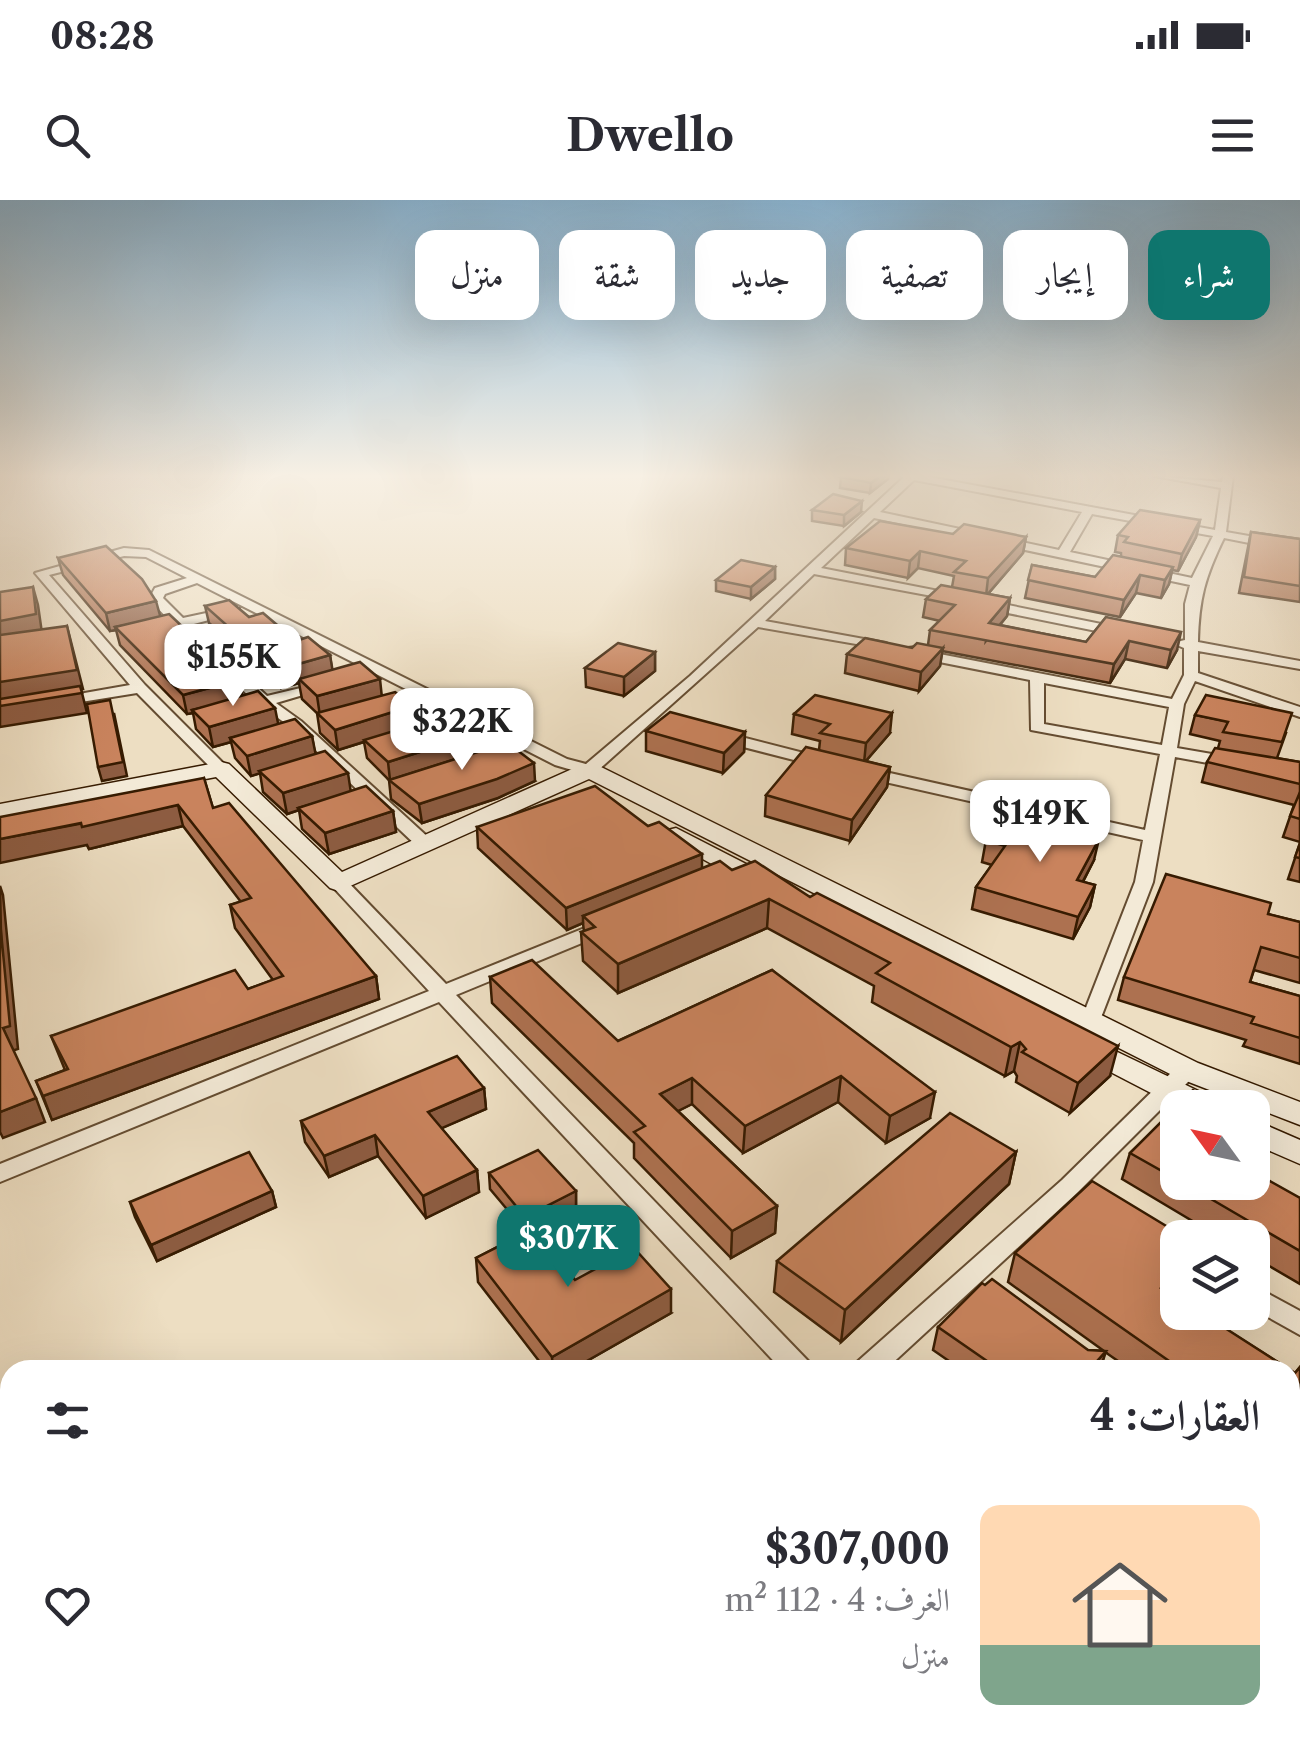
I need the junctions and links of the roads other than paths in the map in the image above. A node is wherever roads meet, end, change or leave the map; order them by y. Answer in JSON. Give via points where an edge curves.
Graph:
{"nodes":[{"id":1,"x":836,"y":548,"type":"edge"},
{"id":2,"x":1036,"y":548,"type":"edge"},
{"id":3,"x":1066,"y":548,"type":"edge"},
{"id":4,"x":1213,"y":548,"type":"edge"},
{"id":5,"x":1063,"y":554,"type":"junction"},
{"id":6,"x":812,"y":570,"type":"junction"},
{"id":7,"x":198,"y":579,"type":"junction"},
{"id":8,"x":1197,"y":582,"type":"junction"},
{"id":9,"x":58,"y":594,"type":"junction"},
{"id":10,"x":38,"y":597,"type":"edge"},
{"id":11,"x":250,"y":605,"type":"junction"},
{"id":12,"x":756,"y":622,"type":"junction"},
{"id":13,"x":180,"y":623,"type":"junction"},
{"id":14,"x":148,"y":631,"type":"edge"},
{"id":15,"x":1135,"y":634,"type":"edge"},
{"id":16,"x":74,"y":636,"type":"edge"},
{"id":17,"x":96,"y":638,"type":"junction"},
{"id":18,"x":116,"y":638,"type":"edge"},
{"id":19,"x":1154,"y":638,"type":"edge"},
{"id":20,"x":1192,"y":646,"type":"junction"},
{"id":21,"x":1300,"y":664,"type":"edge"},
{"id":22,"x":376,"y":669,"type":"junction"},
{"id":23,"x":358,"y":674,"type":"edge"},
{"id":24,"x":1191,"y":675,"type":"junction"},
{"id":25,"x":1037,"y":676,"type":"junction"},
{"id":26,"x":339,"y":680,"type":"edge"},
{"id":27,"x":140,"y":688,"type":"junction"},
{"id":28,"x":426,"y":694,"type":"junction"},
{"id":29,"x":408,"y":699,"type":"edge"},
{"id":30,"x":264,"y":702,"type":"junction"},
{"id":31,"x":1177,"y":704,"type":"junction"},
{"id":32,"x":35,"y":706,"type":"edge"},
{"id":33,"x":247,"y":706,"type":"edge"},
{"id":34,"x":1300,"y":712,"type":"edge"},
{"id":35,"x":650,"y":717,"type":"junction"},
{"id":36,"x":195,"y":721,"type":"edge"},
{"id":37,"x":670,"y":722,"type":"edge"},
{"id":38,"x":319,"y":724,"type":"edge"},
{"id":39,"x":177,"y":726,"type":"junction"},
{"id":40,"x":301,"y":729,"type":"junction"},
{"id":41,"x":708,"y":733,"type":"edge"},
{"id":42,"x":282,"y":734,"type":"edge"},
{"id":43,"x":1170,"y":751,"type":"junction"},
{"id":44,"x":345,"y":758,"type":"junction"},
{"id":45,"x":1244,"y":764,"type":"edge"},
{"id":46,"x":318,"y":766,"type":"edge"},
{"id":47,"x":575,"y":770,"type":"junction"},
{"id":48,"x":232,"y":772,"type":"junction"},
{"id":49,"x":382,"y":793,"type":"junction"},
{"id":50,"x":355,"y":802,"type":"edge"},
{"id":51,"x":0,"y":811,"type":"edge"},
{"id":52,"x":0,"y":824,"type":"edge"},
{"id":53,"x":1154,"y":837,"type":"junction"},
{"id":54,"x":424,"y":843,"type":"junction"},
{"id":55,"x":741,"y":870,"type":"junction"},
{"id":56,"x":338,"y":883,"type":"junction"},
{"id":57,"x":629,"y":916,"type":"edge"},
{"id":58,"x":445,"y":993,"type":"junction"},
{"id":59,"x":1090,"y":1022,"type":"junction"},
{"id":60,"x":1178,"y":1080,"type":"junction"},
{"id":61,"x":1188,"y":1090,"type":"edge"},
{"id":62,"x":1300,"y":1114,"type":"edge"},
{"id":63,"x":1270,"y":1139,"type":"edge"},
{"id":64,"x":1300,"y":1153,"type":"edge"},
{"id":65,"x":0,"y":1173,"type":"edge"},
{"id":66,"x":1270,"y":1306,"type":"edge"},
{"id":67,"x":1300,"y":1324,"type":"edge"},
{"id":68,"x":790,"y":1360,"type":"edge"},
{"id":69,"x":879,"y":1360,"type":"edge"}],
"edges":[{"from":1,"to":6,"type":"street"},
{"from":2,"to":5,"type":"street"},
{"from":3,"to":5,"type":"street"},
{"from":4,"to":8,"type":"street"},
{"from":5,"to":8,"type":"street"},
{"from":6,"to":12,"type":"street"},
{"from":6,"to":15,"type":"street"},
{"from":7,"to":9,"type":"street","via":[[149,554],[124,552],[44,570]]},
{"from":7,"to":11,"type":"street"},
{"from":7,"to":13,"type":"street","via":[[155,597]]},
{"from":8,"to":20,"type":"street"},
{"from":9,"to":10,"type":"street"},
{"from":9,"to":17,"type":"street"},
{"from":11,"to":13,"type":"street"},
{"from":11,"to":22,"type":"street"},
{"from":12,"to":25,"type":"street"},
{"from":12,"to":35,"type":"street"},
{"from":13,"to":14,"type":"street"},
{"from":13,"to":30,"type":"street"},
{"from":16,"to":17,"type":"street"},
{"from":17,"to":18,"type":"street"},
{"from":17,"to":27,"type":"street"},
{"from":19,"to":20,"type":"street"},
{"from":20,"to":21,"type":"street"},
{"from":20,"to":24,"type":"street"},
{"from":22,"to":23,"type":"street"},
{"from":22,"to":28,"type":"street"},
{"from":24,"to":31,"type":"street"},
{"from":24,"to":34,"type":"street"},
{"from":25,"to":31,"type":"street"},
{"from":25,"to":43,"type":"street","via":[[1036,727]]},
{"from":26,"to":30,"type":"street"},
{"from":27,"to":32,"type":"street"},
{"from":27,"to":39,"type":"street"},
{"from":28,"to":29,"type":"street"},
{"from":28,"to":47,"type":"street","via":[[463,720]]},
{"from":30,"to":33,"type":"street"},
{"from":30,"to":40,"type":"street"},
{"from":31,"to":43,"type":"street"},
{"from":35,"to":37,"type":"street"},
{"from":35,"to":47,"type":"street"},
{"from":36,"to":39,"type":"street"},
{"from":38,"to":40,"type":"street"},
{"from":39,"to":48,"type":"street"},
{"from":40,"to":42,"type":"street"},
{"from":40,"to":44,"type":"street"},
{"from":41,"to":53,"type":"street"},
{"from":43,"to":45,"type":"street"},
{"from":43,"to":53,"type":"street"},
{"from":44,"to":46,"type":"street"},
{"from":44,"to":49,"type":"street"},
{"from":47,"to":54,"type":"street"},
{"from":47,"to":55,"type":"street"},
{"from":48,"to":51,"type":"street"},
{"from":48,"to":52,"type":"street"},
{"from":48,"to":56,"type":"street","via":[[289,822]]},
{"from":49,"to":50,"type":"street"},
{"from":49,"to":54,"type":"street"},
{"from":53,"to":59,"type":"street","via":[[1144,882]]},
{"from":54,"to":56,"type":"street"},
{"from":55,"to":59,"type":"street"},
{"from":55,"to":60,"type":"street"},
{"from":56,"to":58,"type":"street"},
{"from":57,"to":58,"type":"street"},
{"from":58,"to":65,"type":"street"},
{"from":58,"to":68,"type":"street"},
{"from":59,"to":60,"type":"street"},
{"from":60,"to":61,"type":"street"},
{"from":60,"to":62,"type":"street"},
{"from":60,"to":69,"type":"street","via":[[1077,1191],[982,1281]]},
{"from":63,"to":64,"type":"street"},
{"from":66,"to":67,"type":"street"}]}
